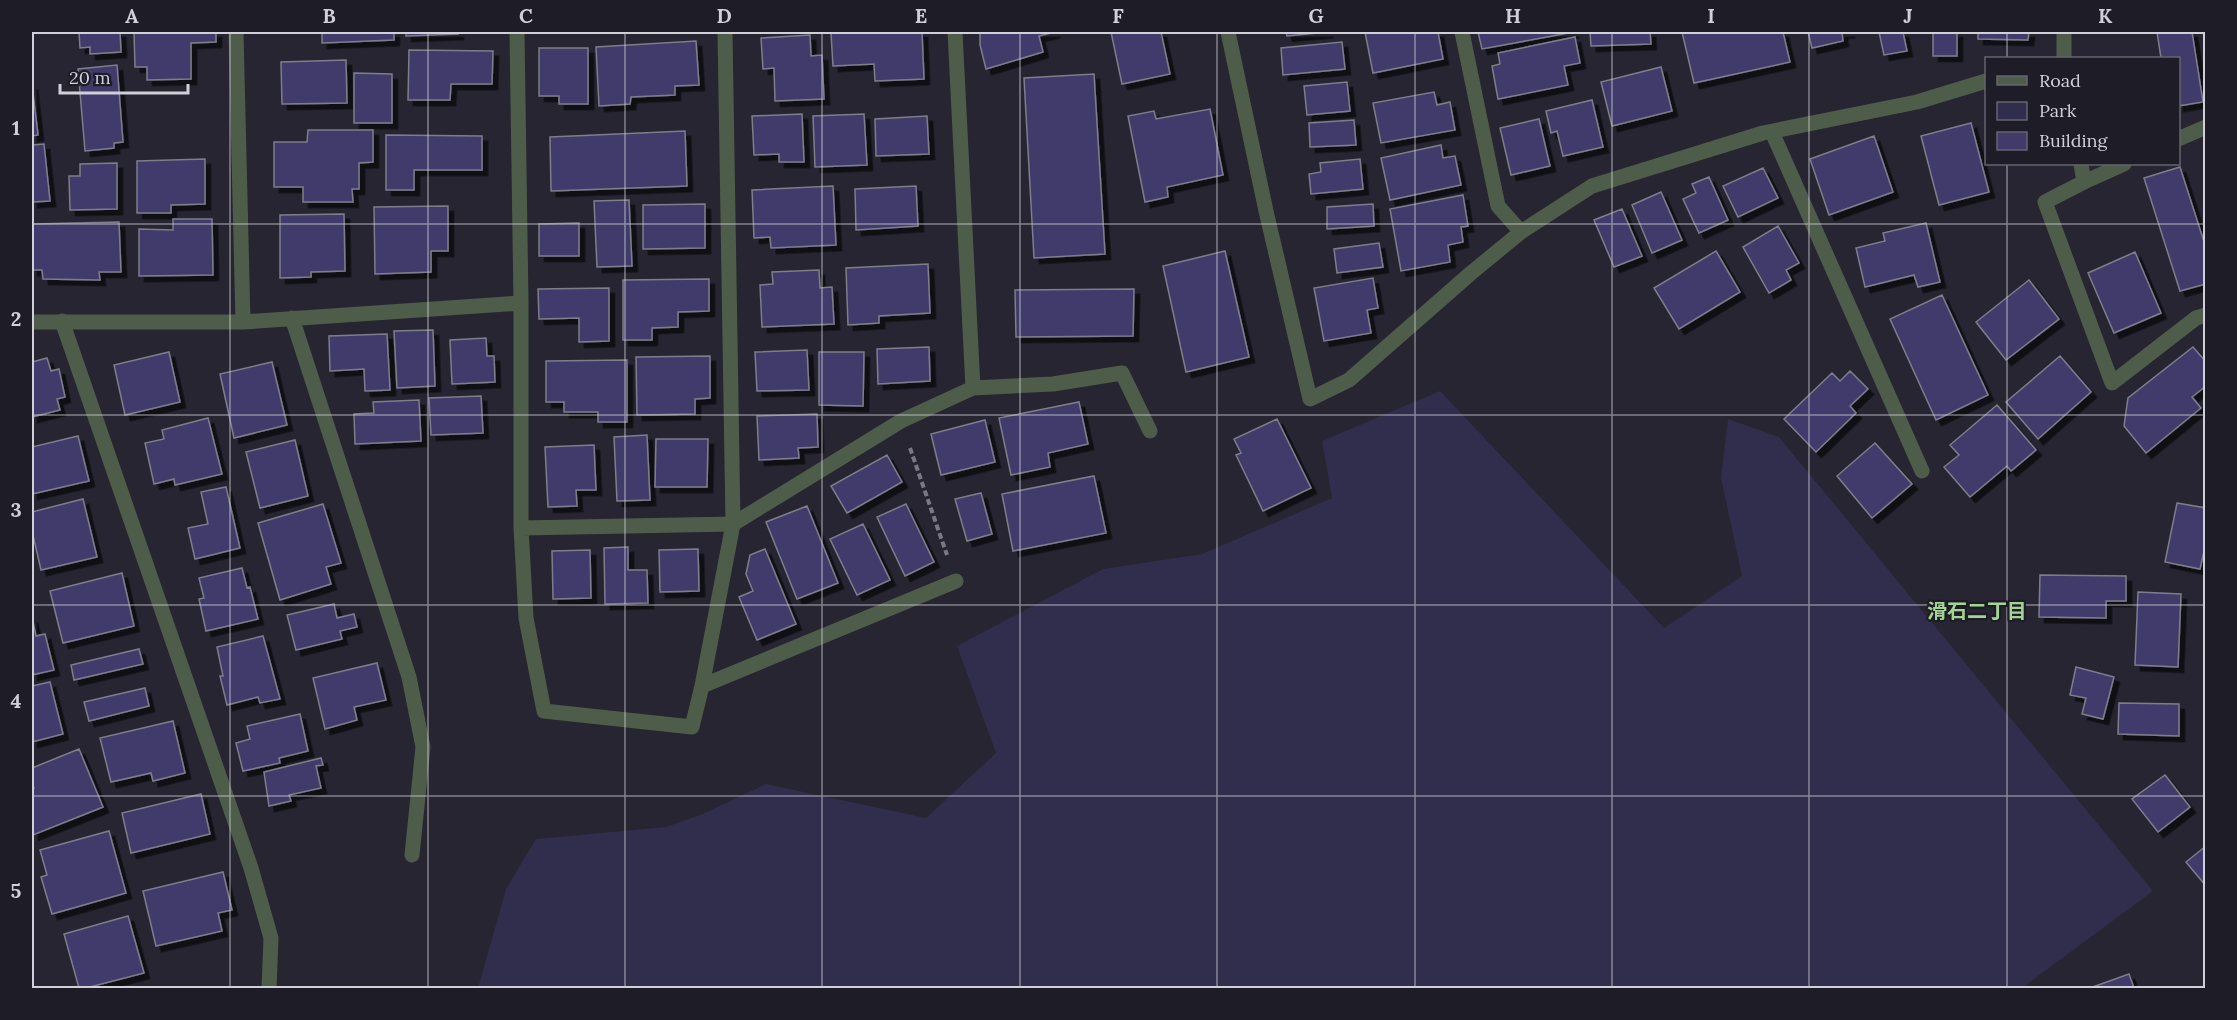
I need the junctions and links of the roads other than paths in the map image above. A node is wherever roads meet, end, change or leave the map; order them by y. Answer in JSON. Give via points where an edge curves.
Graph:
{"nodes":[{"id":1,"x":236,"y":32,"type":"edge"},
{"id":2,"x":517,"y":32,"type":"edge"},
{"id":3,"x":725,"y":32,"type":"edge"},
{"id":4,"x":955,"y":32,"type":"edge"},
{"id":5,"x":1228,"y":32,"type":"edge"},
{"id":6,"x":1462,"y":32,"type":"edge"},
{"id":7,"x":2064,"y":32,"type":"edge"},
{"id":8,"x":2064,"y":57,"type":"edge"},
{"id":9,"x":1985,"y":81,"type":"edge"},
{"id":10,"x":2205,"y":127,"type":"edge"},
{"id":11,"x":1772,"y":132,"type":"junction"},
{"id":12,"x":2180,"y":138,"type":"edge"},
{"id":13,"x":2081,"y":165,"type":"edge"},
{"id":14,"x":2122,"y":165,"type":"edge"},
{"id":15,"x":2084,"y":182,"type":"junction"},
{"id":16,"x":1521,"y":232,"type":"junction"},
{"id":17,"x":521,"y":303,"type":"junction"},
{"id":18,"x":2205,"y":315,"type":"edge"},
{"id":19,"x":292,"y":318,"type":"junction"},
{"id":20,"x":62,"y":321,"type":"junction"},
{"id":21,"x":32,"y":322,"type":"edge"},
{"id":22,"x":243,"y":322,"type":"junction"},
{"id":23,"x":973,"y":388,"type":"junction"},
{"id":24,"x":1150,"y":430,"type":"dead end"},
{"id":25,"x":1922,"y":471,"type":"dead end"},
{"id":26,"x":734,"y":524,"type":"junction"},
{"id":27,"x":521,"y":528,"type":"junction"},
{"id":28,"x":956,"y":581,"type":"road end"},
{"id":29,"x":702,"y":686,"type":"junction"},
{"id":30,"x":412,"y":855,"type":"dead end"},
{"id":31,"x":270,"y":988,"type":"edge"}],
"edges":[{"from":1,"to":22,"type":"street"},
{"from":2,"to":17,"type":"street"},
{"from":3,"to":26,"type":"street"},
{"from":4,"to":23,"type":"street"},
{"from":5,"to":16,"type":"street","via":[[1310,399],[1349,380]]},
{"from":6,"to":16,"type":"street","via":[[1498,206]]},
{"from":7,"to":8,"type":"street"},
{"from":9,"to":11,"type":"street","via":[[1917,102]]},
{"from":10,"to":12,"type":"street"},
{"from":11,"to":16,"type":"street","via":[[1592,186]]},
{"from":11,"to":25,"type":"street"},
{"from":13,"to":15,"type":"street"},
{"from":14,"to":15,"type":"street"},
{"from":15,"to":18,"type":"street","via":[[2045,202],[2112,383]]},
{"from":17,"to":19,"type":"street"},
{"from":17,"to":27,"type":"street"},
{"from":19,"to":22,"type":"street"},
{"from":19,"to":30,"type":"street","via":[[409,677],[423,747]]},
{"from":20,"to":21,"type":"street"},
{"from":20,"to":22,"type":"street"},
{"from":20,"to":31,"type":"street","via":[[251,868],[271,938]]},
{"from":23,"to":24,"type":"street","via":[[1053,384],[1122,374]]},
{"from":23,"to":26,"type":"street","via":[[901,421]]},
{"from":26,"to":27,"type":"street"},
{"from":26,"to":29,"type":"street"},
{"from":27,"to":29,"type":"street","via":[[526,618],[544,711],[692,727]]},
{"from":28,"to":29,"type":"street"}]}
